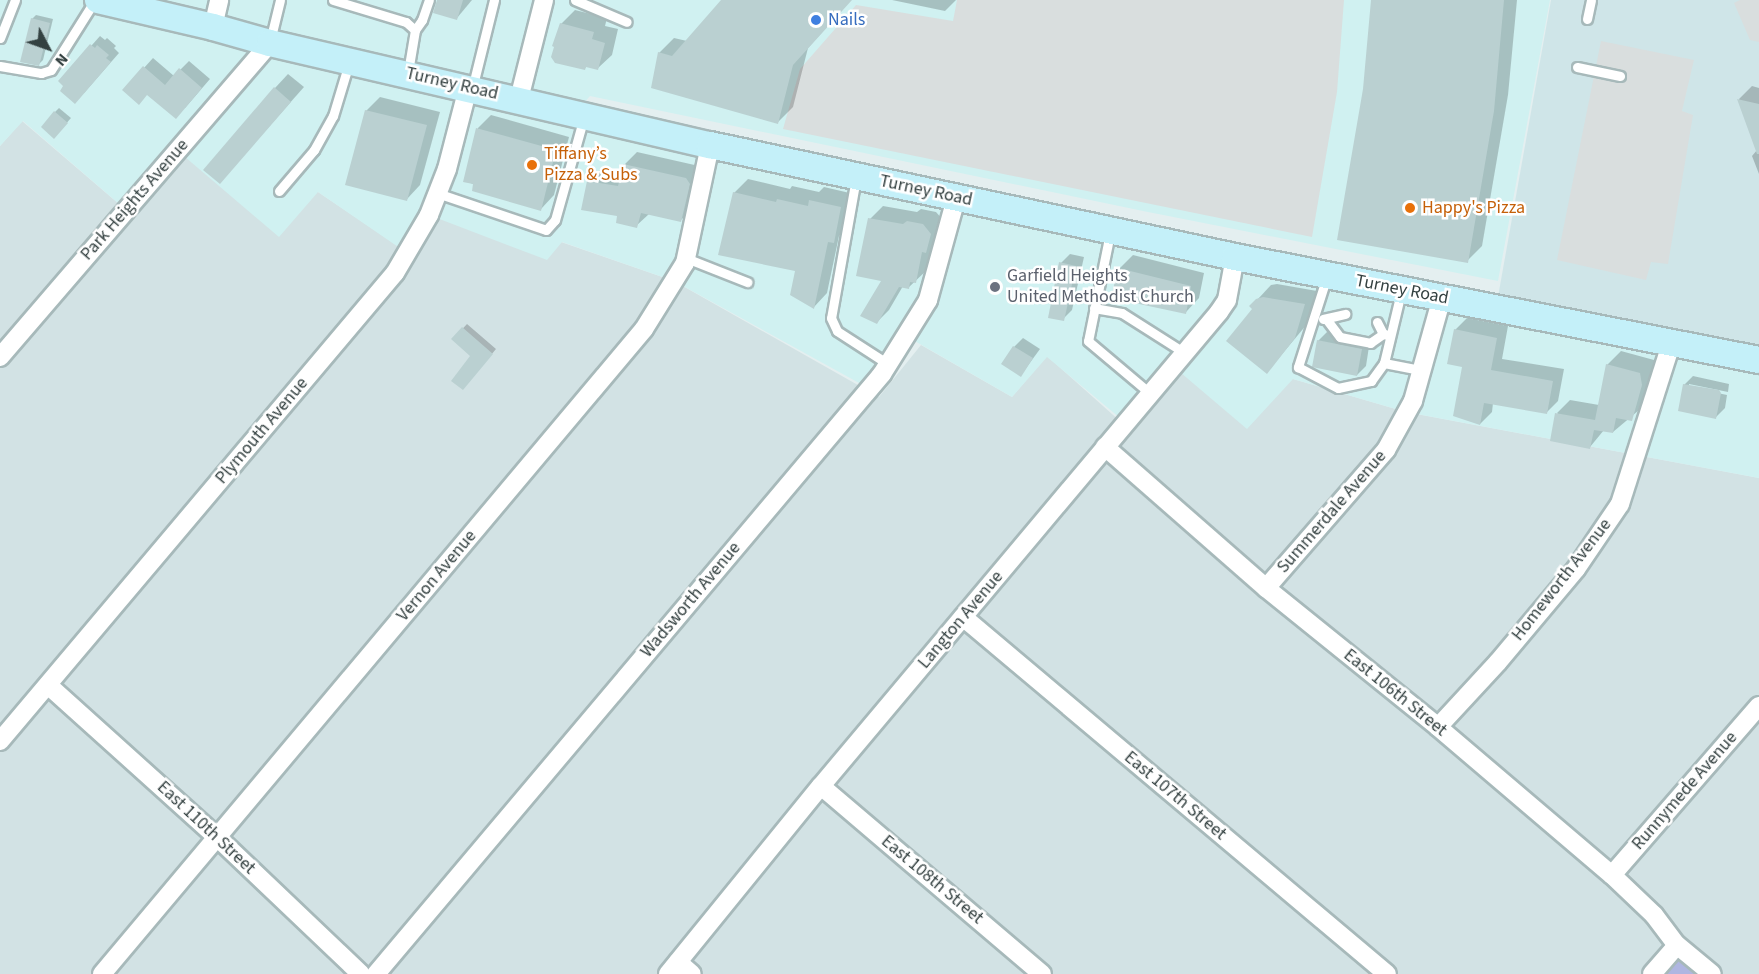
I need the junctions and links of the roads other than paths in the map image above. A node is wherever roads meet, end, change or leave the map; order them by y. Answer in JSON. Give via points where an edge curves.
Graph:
{"nodes":[{"id":1,"x":15,"y":0,"type":"edge"},
{"id":2,"x":96,"y":0,"type":"edge"},
{"id":3,"x":219,"y":0,"type":"edge"},
{"id":4,"x":280,"y":0,"type":"edge"},
{"id":5,"x":333,"y":0,"type":"edge"},
{"id":6,"x":429,"y":0,"type":"edge"},
{"id":7,"x":494,"y":0,"type":"edge"},
{"id":8,"x":544,"y":0,"type":"edge"},
{"id":9,"x":575,"y":0,"type":"edge"},
{"id":10,"x":1591,"y":0,"type":"edge"},
{"id":11,"x":1587,"y":19,"type":"dead end"},
{"id":12,"x":627,"y":22,"type":"dead end"},
{"id":13,"x":213,"y":27,"type":"junction"},
{"id":14,"x":415,"y":30,"type":"junction"},
{"id":15,"x":0,"y":38,"type":"edge"},
{"id":16,"x":270,"y":43,"type":"junction"},
{"id":17,"x":349,"y":61,"type":"junction"},
{"id":18,"x":0,"y":66,"type":"edge"},
{"id":19,"x":1577,"y":67,"type":"dead end"},
{"id":20,"x":407,"y":74,"type":"junction"},
{"id":21,"x":1620,"y":76,"type":"dead end"},
{"id":22,"x":470,"y":88,"type":"junction"},
{"id":23,"x":519,"y":99,"type":"junction"},
{"id":24,"x":584,"y":115,"type":"junction"},
{"id":25,"x":711,"y":145,"type":"junction"},
{"id":26,"x":856,"y":176,"type":"junction"},
{"id":27,"x":279,"y":191,"type":"dead end"},
{"id":28,"x":437,"y":193,"type":"junction"},
{"id":29,"x":956,"y":198,"type":"junction"},
{"id":30,"x":1111,"y":231,"type":"junction"},
{"id":31,"x":1235,"y":257,"type":"junction"},
{"id":32,"x":686,"y":258,"type":"junction"},
{"id":33,"x":1327,"y":276,"type":"junction"},
{"id":34,"x":747,"y":282,"type":"dead end"},
{"id":35,"x":1402,"y":290,"type":"junction"},
{"id":36,"x":1442,"y":297,"type":"junction"},
{"id":37,"x":1094,"y":308,"type":"junction"},
{"id":38,"x":1345,"y":314,"type":"dead end"},
{"id":39,"x":1315,"y":316,"type":"junction"},
{"id":40,"x":1327,"y":320,"type":"junction"},
{"id":41,"x":1377,"y":322,"type":"dead end"},
{"id":42,"x":1387,"y":335,"type":"junction"},
{"id":43,"x":1671,"y":344,"type":"junction"},
{"id":44,"x":1185,"y":353,"type":"junction"},
{"id":45,"x":0,"y":357,"type":"edge"},
{"id":46,"x":1759,"y":360,"type":"edge"},
{"id":47,"x":1384,"y":363,"type":"junction"},
{"id":48,"x":888,"y":364,"type":"junction"},
{"id":49,"x":1421,"y":370,"type":"junction"},
{"id":50,"x":1151,"y":394,"type":"junction"},
{"id":51,"x":1105,"y":447,"type":"junction"},
{"id":52,"x":1266,"y":588,"type":"junction"},
{"id":53,"x":963,"y":617,"type":"junction"},
{"id":54,"x":48,"y":685,"type":"junction"},
{"id":55,"x":1759,"y":706,"type":"edge"},
{"id":56,"x":1438,"y":727,"type":"junction"},
{"id":57,"x":0,"y":741,"type":"edge"},
{"id":58,"x":821,"y":786,"type":"junction"},
{"id":59,"x":218,"y":838,"type":"junction"},
{"id":60,"x":1612,"y":875,"type":"junction"},
{"id":61,"x":1677,"y":945,"type":"junction"},
{"id":62,"x":673,"y":968,"type":"edge"},
{"id":63,"x":102,"y":974,"type":"edge"},
{"id":64,"x":361,"y":974,"type":"edge"},
{"id":65,"x":376,"y":974,"type":"edge"},
{"id":66,"x":692,"y":974,"type":"edge"},
{"id":67,"x":1042,"y":974,"type":"edge"},
{"id":68,"x":1387,"y":974,"type":"edge"},
{"id":69,"x":1652,"y":974,"type":"edge"},
{"id":70,"x":1712,"y":974,"type":"edge"}],
"edges":[{"from":1,"to":15,"type":"lane"},
{"from":2,"to":13,"type":"main road","name":"Turney Road"},
{"from":2,"to":18,"type":"lane","via":[[51,70],[41,73]]},
{"from":3,"to":13,"type":"street"},
{"from":4,"to":16,"type":"lane"},
{"from":5,"to":14,"type":"lane","via":[[406,22]]},
{"from":6,"to":14,"type":"lane"},
{"from":7,"to":22,"type":"lane"},
{"from":8,"to":23,"type":"street"},
{"from":9,"to":12,"type":"lane"},
{"from":10,"to":11,"type":"lane"},
{"from":13,"to":16,"type":"main road","name":"Turney Road"},
{"from":14,"to":20,"type":"lane"},
{"from":16,"to":17,"type":"main road","name":"Turney Road"},
{"from":16,"to":45,"type":"street","name":"Park Heights Avenue"},
{"from":17,"to":20,"type":"main road","name":"Turney Road"},
{"from":17,"to":27,"type":"lane","via":[[333,116],[314,150]]},
{"from":19,"to":21,"type":"lane"},
{"from":20,"to":22,"type":"main road","name":"Turney Road"},
{"from":22,"to":23,"type":"main road","name":"Turney Road"},
{"from":22,"to":28,"type":"street","name":"Plymouth Avenue"},
{"from":23,"to":24,"type":"main road","name":"Turney Road"},
{"from":24,"to":25,"type":"main road","name":"Turney Road"},
{"from":24,"to":28,"type":"lane","via":[[555,220],[546,230]]},
{"from":25,"to":26,"type":"main road","name":"Turney Road"},
{"from":25,"to":32,"type":"street","name":"Vernon Avenue"},
{"from":26,"to":29,"type":"main road","name":"Turney Road"},
{"from":26,"to":48,"type":"lane","via":[[831,318],[837,331]]},
{"from":28,"to":54,"type":"street","name":"Plymouth Avenue","via":[[429,215],[395,273]]},
{"from":29,"to":30,"type":"main road","name":"Turney Road"},
{"from":29,"to":48,"type":"street","name":"Wadsworth Avenue","via":[[928,300]]},
{"from":30,"to":31,"type":"main road","name":"Turney Road"},
{"from":30,"to":37,"type":"lane"},
{"from":31,"to":33,"type":"main road","name":"Turney Road"},
{"from":31,"to":44,"type":"street","name":"Langton Avenue","via":[[1227,300]]},
{"from":32,"to":34,"type":"lane"},
{"from":32,"to":59,"type":"street","name":"Vernon Avenue","via":[[644,329]]},
{"from":33,"to":35,"type":"main road","name":"Turney Road"},
{"from":33,"to":39,"type":"lane"},
{"from":35,"to":36,"type":"main road","name":"Turney Road"},
{"from":35,"to":42,"type":"lane"},
{"from":36,"to":43,"type":"main road","name":"Turney Road"},
{"from":36,"to":49,"type":"street","name":"Summerdale Avenue"},
{"from":37,"to":44,"type":"lane","via":[[1122,313]]},
{"from":37,"to":50,"type":"lane","via":[[1088,341]]},
{"from":38,"to":40,"type":"lane"},
{"from":39,"to":40,"type":"lane"},
{"from":39,"to":47,"type":"lane","via":[[1298,367],[1338,388],[1371,381]]},
{"from":40,"to":42,"type":"lane","via":[[1340,338],[1370,344]]},
{"from":41,"to":42,"type":"lane"},
{"from":42,"to":47,"type":"lane"},
{"from":43,"to":46,"type":"main road","name":"Turney Road"},
{"from":43,"to":56,"type":"street","name":"Homeworth Avenue","via":[[1620,504],[1576,569]]},
{"from":44,"to":50,"type":"street","name":"Langton Avenue"},
{"from":47,"to":49,"type":"lane"},
{"from":48,"to":65,"type":"street","name":"Wadsworth Avenue"},
{"from":49,"to":52,"type":"street","name":"Summerdale Avenue","via":[[1413,401],[1386,450]]},
{"from":50,"to":51,"type":"street","name":"Langton Avenue"},
{"from":51,"to":52,"type":"street","name":"East 106th Street"},
{"from":51,"to":53,"type":"street","name":"Langton Avenue"},
{"from":52,"to":56,"type":"street","name":"East 106th Street"},
{"from":53,"to":58,"type":"street","name":"Langton Avenue"},
{"from":53,"to":68,"type":"street","name":"East 107th Street"},
{"from":54,"to":57,"type":"street","name":"Plymouth Avenue"},
{"from":54,"to":59,"type":"street","name":"East 110th Street"},
{"from":55,"to":60,"type":"street","name":"Runnymede Avenue"},
{"from":56,"to":60,"type":"street","name":"East 106th Street"},
{"from":58,"to":62,"type":"street","name":"Langton Avenue"},
{"from":58,"to":67,"type":"street","name":"East 108th Street"},
{"from":59,"to":63,"type":"street","name":"Vernon Avenue"},
{"from":59,"to":64,"type":"street","name":"East 110th Street"},
{"from":60,"to":61,"type":"street","name":"East 106th Street","via":[[1654,915]]},
{"from":61,"to":69,"type":"street"},
{"from":61,"to":70,"type":"street","name":"East 106th Street"},
{"from":62,"to":66,"type":"street"}]}
